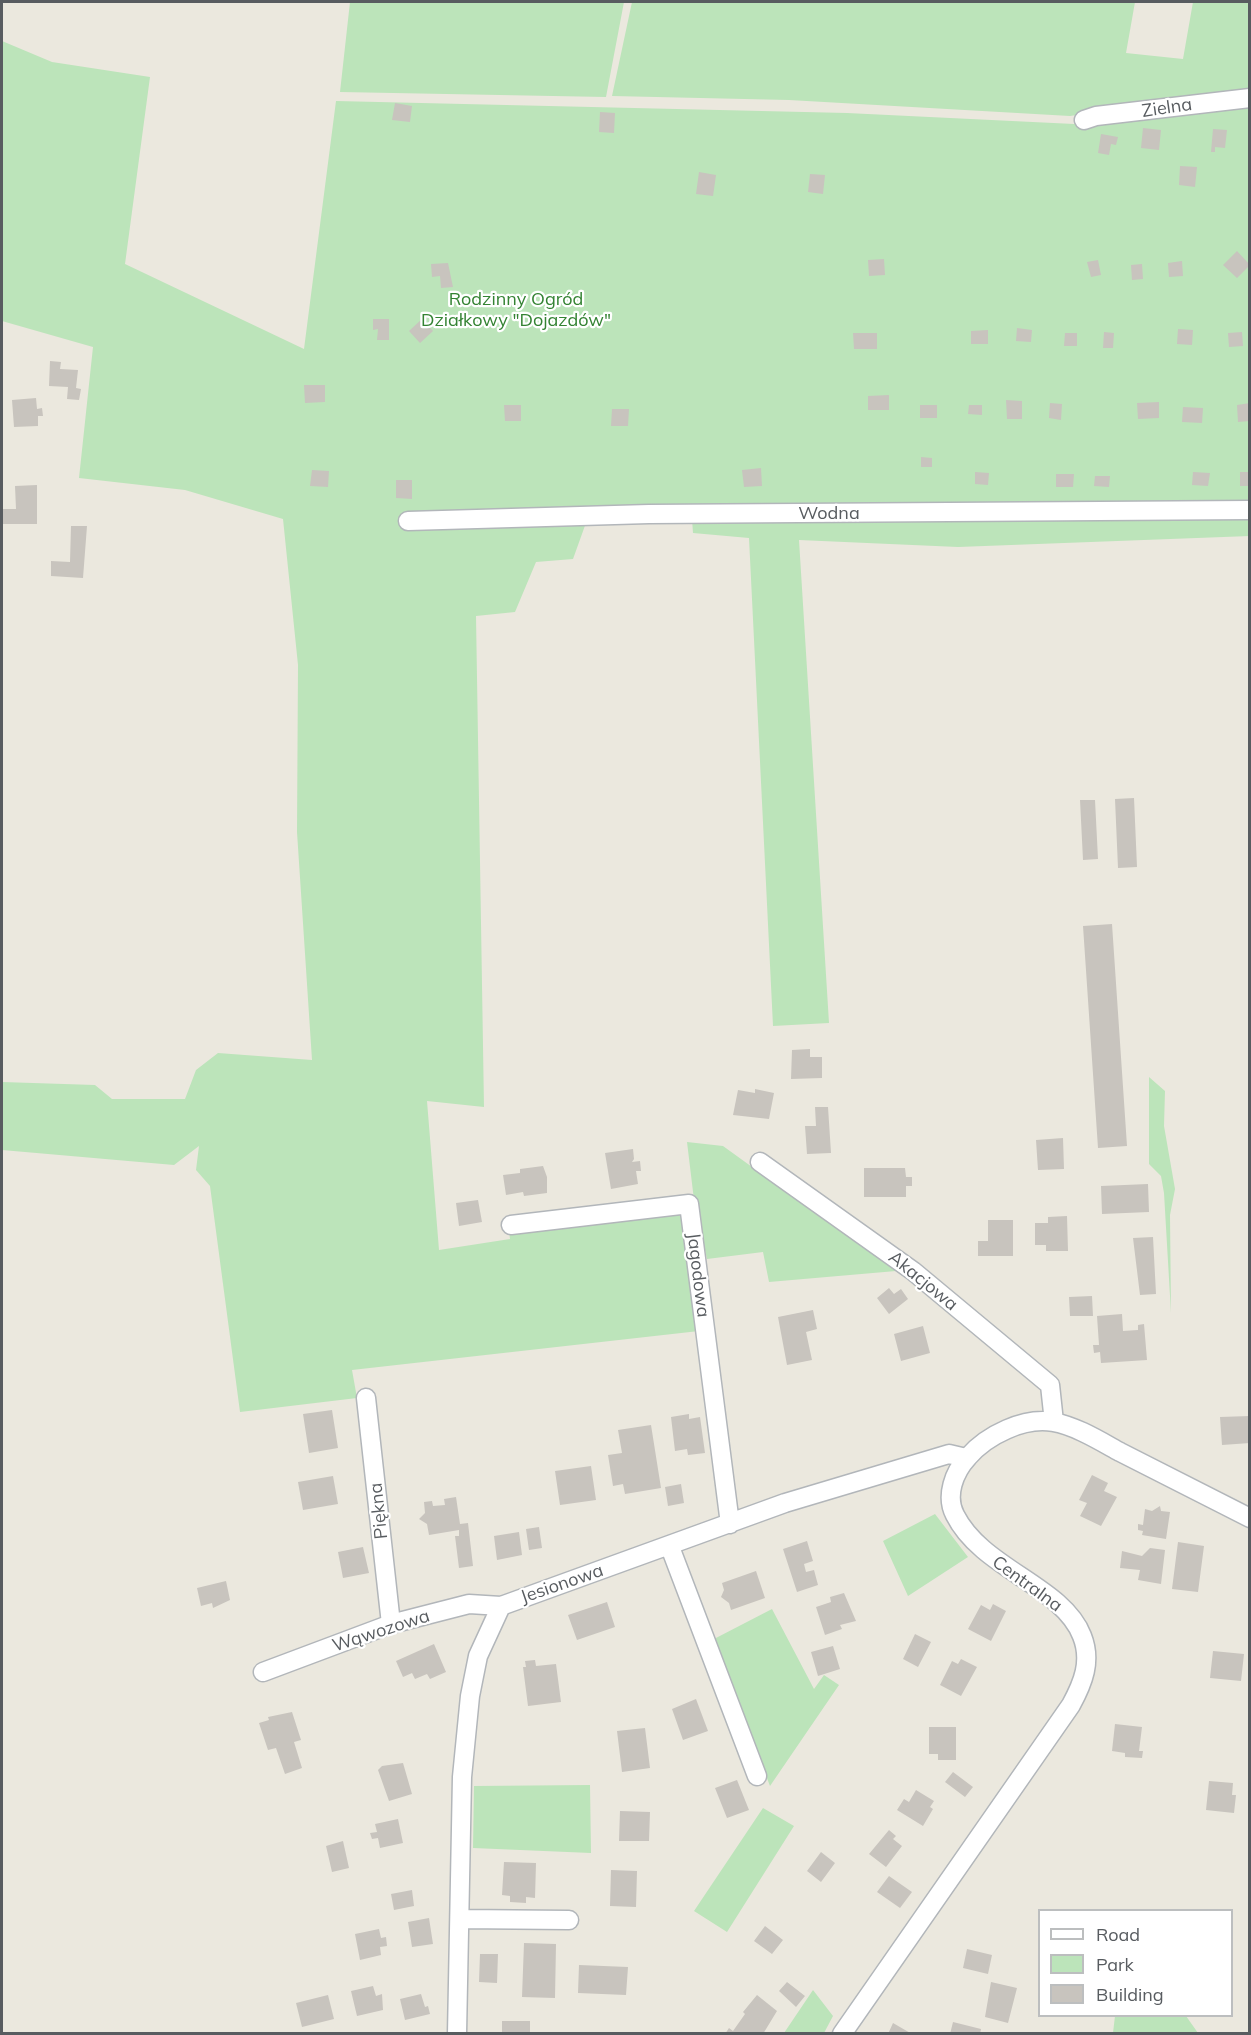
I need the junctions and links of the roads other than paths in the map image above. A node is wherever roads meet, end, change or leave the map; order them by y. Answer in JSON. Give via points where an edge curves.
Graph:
{"nodes":[{"id":1,"x":1250,"y":98,"type":"edge"},
{"id":2,"x":1084,"y":120,"type":"dead end"},
{"id":3,"x":1250,"y":510,"type":"edge"},
{"id":4,"x":408,"y":521,"type":"dead end"},
{"id":5,"x":760,"y":1162,"type":"dead end"},
{"id":6,"x":511,"y":1225,"type":"dead end"},
{"id":7,"x":366,"y":1398,"type":"dead end"},
{"id":8,"x":1054,"y":1422,"type":"junction"},
{"id":9,"x":966,"y":1458,"type":"junction"},
{"id":10,"x":1250,"y":1518,"type":"edge"},
{"id":11,"x":730,"y":1524,"type":"junction"},
{"id":12,"x":670,"y":1547,"type":"junction"},
{"id":13,"x":501,"y":1606,"type":"junction"},
{"id":14,"x":392,"y":1624,"type":"junction"},
{"id":15,"x":262,"y":1672,"type":"dead end"},
{"id":16,"x":757,"y":1776,"type":"dead end"},
{"id":17,"x":460,"y":1919,"type":"junction"},
{"id":18,"x":569,"y":1920,"type":"dead end"},
{"id":19,"x":457,"y":2034,"type":"edge"},
{"id":20,"x":842,"y":2034,"type":"edge"}],
"edges":[{"from":1,"to":2,"type":"street","name":"Zielna"},
{"from":3,"to":4,"type":"street","name":"Wodna","via":[[660,514]]},
{"from":5,"to":8,"type":"street","name":"Akacjowa","via":[[913,1271],[1050,1385]]},
{"from":6,"to":11,"type":"street","name":"Jagodowa","via":[[688,1204]]},
{"from":7,"to":14,"type":"street","name":"Piękna"},
{"from":8,"to":9,"type":"street","name":"Centralna","via":[[1018,1425],[987,1440]]},
{"from":8,"to":10,"type":"street","name":"Centralna"},
{"from":9,"to":11,"type":"street","name":"Jesionowa","via":[[950,1454],[785,1503]]},
{"from":9,"to":20,"type":"street","name":"Centralna","via":[[952,1486],[955,1515],[987,1554],[1068,1614],[1086,1649],[1084,1675],[1071,1705]]},
{"from":11,"to":12,"type":"street","name":"Jesionowa"},
{"from":12,"to":13,"type":"street","name":"Jesionowa"},
{"from":12,"to":16,"type":"street"},
{"from":13,"to":14,"type":"street","name":"Wąwozowa","via":[[469,1604]]},
{"from":13,"to":17,"type":"street","name":"Jesionowa","via":[[478,1656],[472,1681],[462,1778]]},
{"from":14,"to":15,"type":"street","name":"Wąwozowa"},
{"from":17,"to":18,"type":"street"},
{"from":17,"to":19,"type":"street","name":"Jesionowa"}]}
